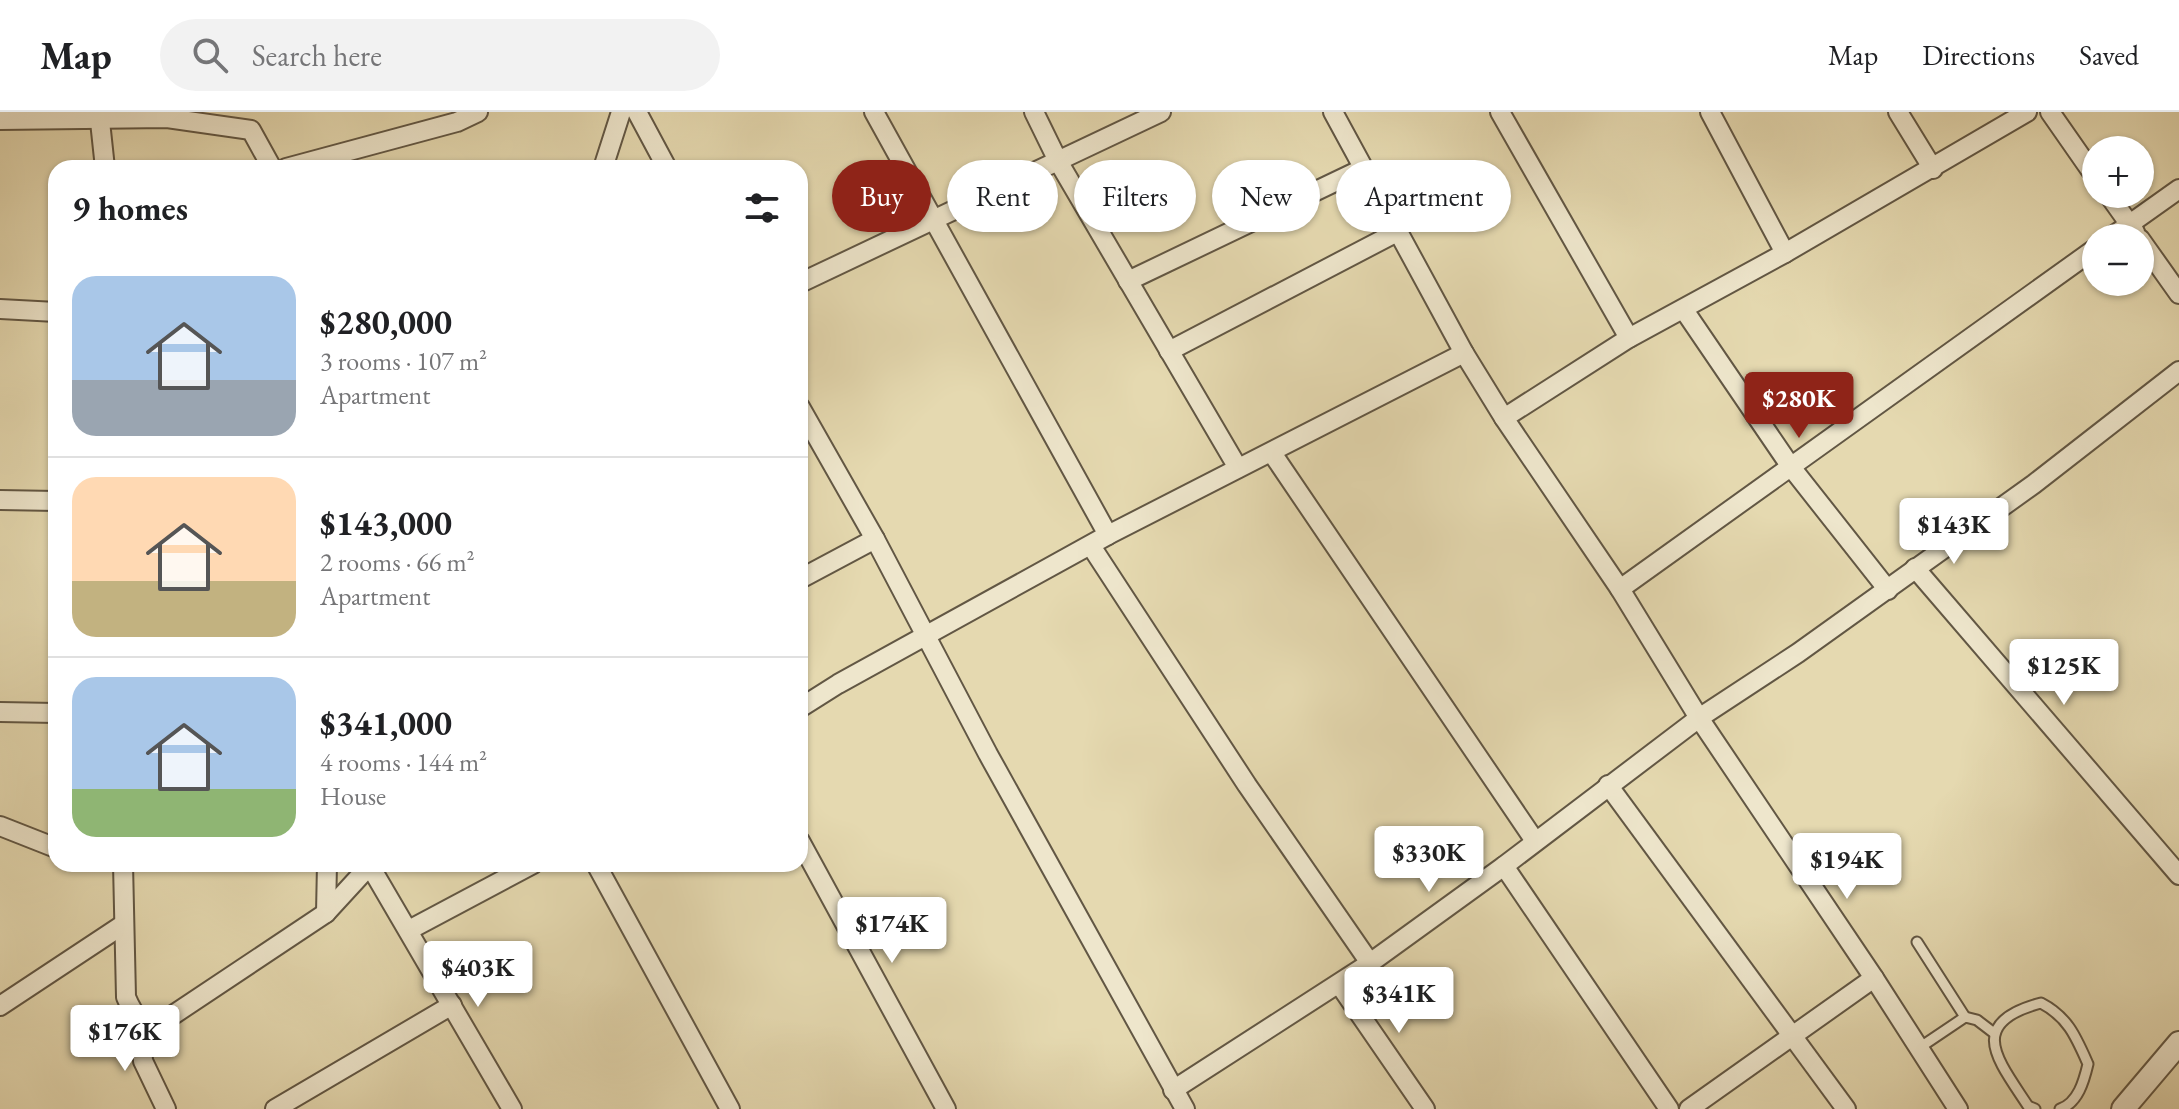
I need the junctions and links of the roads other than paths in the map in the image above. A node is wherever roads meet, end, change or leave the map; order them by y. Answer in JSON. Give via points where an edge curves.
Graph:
{"nodes":[{"id":1,"x":478,"y":112,"type":"edge"},
{"id":2,"x":621,"y":112,"type":"edge"},
{"id":3,"x":637,"y":112,"type":"edge"},
{"id":4,"x":874,"y":112,"type":"edge"},
{"id":5,"x":1034,"y":112,"type":"edge"},
{"id":6,"x":1161,"y":112,"type":"edge"},
{"id":7,"x":1333,"y":112,"type":"edge"},
{"id":8,"x":1500,"y":112,"type":"edge"},
{"id":9,"x":1710,"y":112,"type":"edge"},
{"id":10,"x":1898,"y":112,"type":"edge"},
{"id":11,"x":2027,"y":112,"type":"edge"},
{"id":12,"x":2050,"y":112,"type":"edge"},
{"id":13,"x":100,"y":115,"type":"edge"},
{"id":14,"x":0,"y":120,"type":"edge"},
{"id":15,"x":2082,"y":158,"type":"edge"},
{"id":16,"x":104,"y":160,"type":"edge"},
{"id":17,"x":268,"y":160,"type":"edge"},
{"id":18,"x":330,"y":160,"type":"edge"},
{"id":19,"x":606,"y":160,"type":"edge"},
{"id":20,"x":663,"y":160,"type":"edge"},
{"id":21,"x":1058,"y":160,"type":"edge"},
{"id":22,"x":1360,"y":160,"type":"edge"},
{"id":23,"x":1058,"y":161,"type":"joint"},
{"id":24,"x":1933,"y":169,"type":"junction"},
{"id":25,"x":1336,"y":181,"type":"edge"},
{"id":26,"x":2179,"y":189,"type":"edge"},
{"id":27,"x":947,"y":212,"type":"edge"},
{"id":28,"x":932,"y":219,"type":"junction"},
{"id":29,"x":2146,"y":224,"type":"edge"},
{"id":30,"x":1397,"y":232,"type":"edge"},
{"id":31,"x":1400,"y":232,"type":"edge"},
{"id":32,"x":1785,"y":253,"type":"junction"},
{"id":33,"x":2082,"y":258,"type":"edge"},
{"id":34,"x":2154,"y":259,"type":"edge"},
{"id":35,"x":808,"y":279,"type":"edge"},
{"id":36,"x":1128,"y":281,"type":"junction"},
{"id":37,"x":2179,"y":294,"type":"edge"},
{"id":38,"x":0,"y":309,"type":"edge"},
{"id":39,"x":1684,"y":310,"type":"junction"},
{"id":40,"x":48,"y":312,"type":"edge"},
{"id":41,"x":1629,"y":338,"type":"junction"},
{"id":42,"x":1169,"y":351,"type":"junction"},
{"id":43,"x":1464,"y":353,"type":"junction"},
{"id":44,"x":2179,"y":371,"type":"edge"},
{"id":45,"x":1504,"y":418,"type":"junction"},
{"id":46,"x":808,"y":421,"type":"edge"},
{"id":47,"x":1272,"y":453,"type":"junction"},
{"id":48,"x":1791,"y":467,"type":"junction"},
{"id":49,"x":1238,"y":468,"type":"junction"},
{"id":50,"x":0,"y":500,"type":"edge"},
{"id":51,"x":48,"y":501,"type":"edge"},
{"id":52,"x":1108,"y":535,"type":"junction"},
{"id":53,"x":875,"y":539,"type":"junction"},
{"id":54,"x":1091,"y":546,"type":"junction"},
{"id":55,"x":1915,"y":568,"type":"junction"},
{"id":56,"x":808,"y":575,"type":"edge"},
{"id":57,"x":1620,"y":589,"type":"junction"},
{"id":58,"x":1888,"y":590,"type":"junction"},
{"id":59,"x":927,"y":637,"type":"junction"},
{"id":60,"x":808,"y":703,"type":"edge"},
{"id":61,"x":0,"y":712,"type":"edge"},
{"id":62,"x":48,"y":713,"type":"edge"},
{"id":63,"x":1699,"y":718,"type":"junction"},
{"id":64,"x":1608,"y":785,"type":"junction"},
{"id":65,"x":0,"y":826,"type":"edge"},
{"id":66,"x":1535,"y":841,"type":"junction"},
{"id":67,"x":48,"y":845,"type":"edge"},
{"id":68,"x":808,"y":856,"type":"edge"},
{"id":69,"x":1504,"y":866,"type":"junction"},
{"id":70,"x":123,"y":872,"type":"edge"},
{"id":71,"x":327,"y":872,"type":"edge"},
{"id":72,"x":364,"y":872,"type":"edge"},
{"id":73,"x":375,"y":872,"type":"edge"},
{"id":74,"x":518,"y":872,"type":"edge"},
{"id":75,"x":600,"y":872,"type":"edge"},
{"id":76,"x":2179,"y":875,"type":"edge"},
{"id":77,"x":326,"y":913,"type":"junction"},
{"id":78,"x":124,"y":924,"type":"junction"},
{"id":79,"x":409,"y":930,"type":"junction"},
{"id":80,"x":1917,"y":942,"type":"dead end"},
{"id":81,"x":1370,"y":963,"type":"junction"},
{"id":82,"x":1874,"y":978,"type":"junction"},
{"id":83,"x":1339,"y":984,"type":"junction"},
{"id":84,"x":452,"y":1005,"type":"junction"},
{"id":85,"x":0,"y":1006,"type":"edge"},
{"id":86,"x":1965,"y":1017,"type":"junction"},
{"id":87,"x":141,"y":1020,"type":"junction"},
{"id":88,"x":1994,"y":1033,"type":"junction"},
{"id":89,"x":1793,"y":1036,"type":"junction"},
{"id":90,"x":2179,"y":1043,"type":"edge"},
{"id":91,"x":1919,"y":1048,"type":"junction"},
{"id":92,"x":1173,"y":1090,"type":"junction"},
{"id":93,"x":166,"y":1109,"type":"edge"},
{"id":94,"x":275,"y":1109,"type":"edge"},
{"id":95,"x":512,"y":1109,"type":"edge"},
{"id":96,"x":730,"y":1109,"type":"edge"},
{"id":97,"x":946,"y":1109,"type":"edge"},
{"id":98,"x":1185,"y":1109,"type":"edge"},
{"id":99,"x":1425,"y":1109,"type":"edge"},
{"id":100,"x":1669,"y":1109,"type":"edge"},
{"id":101,"x":1689,"y":1109,"type":"edge"},
{"id":102,"x":1846,"y":1109,"type":"edge"},
{"id":103,"x":1958,"y":1109,"type":"edge"},
{"id":104,"x":2035,"y":1109,"type":"edge"},
{"id":105,"x":2060,"y":1109,"type":"edge"},
{"id":106,"x":2123,"y":1109,"type":"edge"}],
"edges":[{"from":1,"to":18,"type":"street"},
{"from":2,"to":19,"type":"street"},
{"from":3,"to":20,"type":"street"},
{"from":4,"to":28,"type":"street"},
{"from":5,"to":21,"type":"street"},
{"from":6,"to":23,"type":"street"},
{"from":7,"to":22,"type":"street"},
{"from":8,"to":41,"type":"street"},
{"from":9,"to":32,"type":"street"},
{"from":10,"to":24,"type":"street"},
{"from":11,"to":24,"type":"street"},
{"from":12,"to":15,"type":"street"},
{"from":13,"to":14,"type":"street"},
{"from":13,"to":16,"type":"street"},
{"from":13,"to":17,"type":"street","via":[[251,130]]},
{"from":23,"to":36,"type":"street"},
{"from":24,"to":32,"type":"street"},
{"from":25,"to":36,"type":"street"},
{"from":26,"to":29,"type":"street"},
{"from":27,"to":28,"type":"street"},
{"from":28,"to":35,"type":"street"},
{"from":28,"to":52,"type":"street"},
{"from":30,"to":42,"type":"street"},
{"from":31,"to":43,"type":"street"},
{"from":32,"to":39,"type":"street"},
{"from":33,"to":48,"type":"street"},
{"from":34,"to":37,"type":"street"},
{"from":36,"to":42,"type":"street"},
{"from":38,"to":40,"type":"street"},
{"from":39,"to":41,"type":"street"},
{"from":39,"to":48,"type":"street"},
{"from":41,"to":45,"type":"street"},
{"from":42,"to":49,"type":"street"},
{"from":43,"to":45,"type":"street"},
{"from":43,"to":47,"type":"street"},
{"from":44,"to":55,"type":"street"},
{"from":45,"to":57,"type":"street"},
{"from":46,"to":53,"type":"street"},
{"from":47,"to":49,"type":"street"},
{"from":47,"to":66,"type":"street"},
{"from":48,"to":57,"type":"street"},
{"from":48,"to":58,"type":"street"},
{"from":49,"to":52,"type":"street"},
{"from":50,"to":51,"type":"street"},
{"from":52,"to":54,"type":"street"},
{"from":53,"to":56,"type":"street"},
{"from":53,"to":59,"type":"street"},
{"from":54,"to":59,"type":"street"},
{"from":54,"to":81,"type":"street"},
{"from":55,"to":58,"type":"street"},
{"from":55,"to":76,"type":"street"},
{"from":57,"to":63,"type":"street"},
{"from":58,"to":63,"type":"street"},
{"from":59,"to":60,"type":"street"},
{"from":59,"to":92,"type":"street"},
{"from":61,"to":62,"type":"street"},
{"from":63,"to":64,"type":"street"},
{"from":63,"to":82,"type":"street"},
{"from":64,"to":66,"type":"street"},
{"from":64,"to":89,"type":"street"},
{"from":65,"to":67,"type":"street"},
{"from":66,"to":69,"type":"street"},
{"from":68,"to":97,"type":"street"},
{"from":69,"to":81,"type":"street"},
{"from":69,"to":100,"type":"street"},
{"from":70,"to":78,"type":"street"},
{"from":71,"to":77,"type":"street"},
{"from":72,"to":77,"type":"street"},
{"from":73,"to":79,"type":"street"},
{"from":74,"to":79,"type":"street"},
{"from":75,"to":96,"type":"street"},
{"from":77,"to":87,"type":"street","via":[[170,1017]]},
{"from":78,"to":85,"type":"street"},
{"from":78,"to":87,"type":"street","via":[[126,997]]},
{"from":79,"to":84,"type":"street"},
{"from":80,"to":86,"type":"lane"},
{"from":81,"to":83,"type":"street"},
{"from":82,"to":89,"type":"street"},
{"from":82,"to":91,"type":"street"},
{"from":83,"to":92,"type":"street"},
{"from":83,"to":99,"type":"street"},
{"from":84,"to":94,"type":"street"},
{"from":84,"to":95,"type":"street"},
{"from":86,"to":88,"type":"lane"},
{"from":86,"to":91,"type":"lane"},
{"from":87,"to":93,"type":"street","via":[[143,1061]]},
{"from":88,"to":104,"type":"lane","via":[[2002,1067]]},
{"from":88,"to":105,"type":"lane","via":[[2019,1008],[2041,1003],[2058,1012],[2088,1064],[2077,1095]]},
{"from":89,"to":101,"type":"street"},
{"from":89,"to":102,"type":"street"},
{"from":90,"to":106,"type":"street"},
{"from":91,"to":103,"type":"street"},
{"from":92,"to":98,"type":"street"}]}
